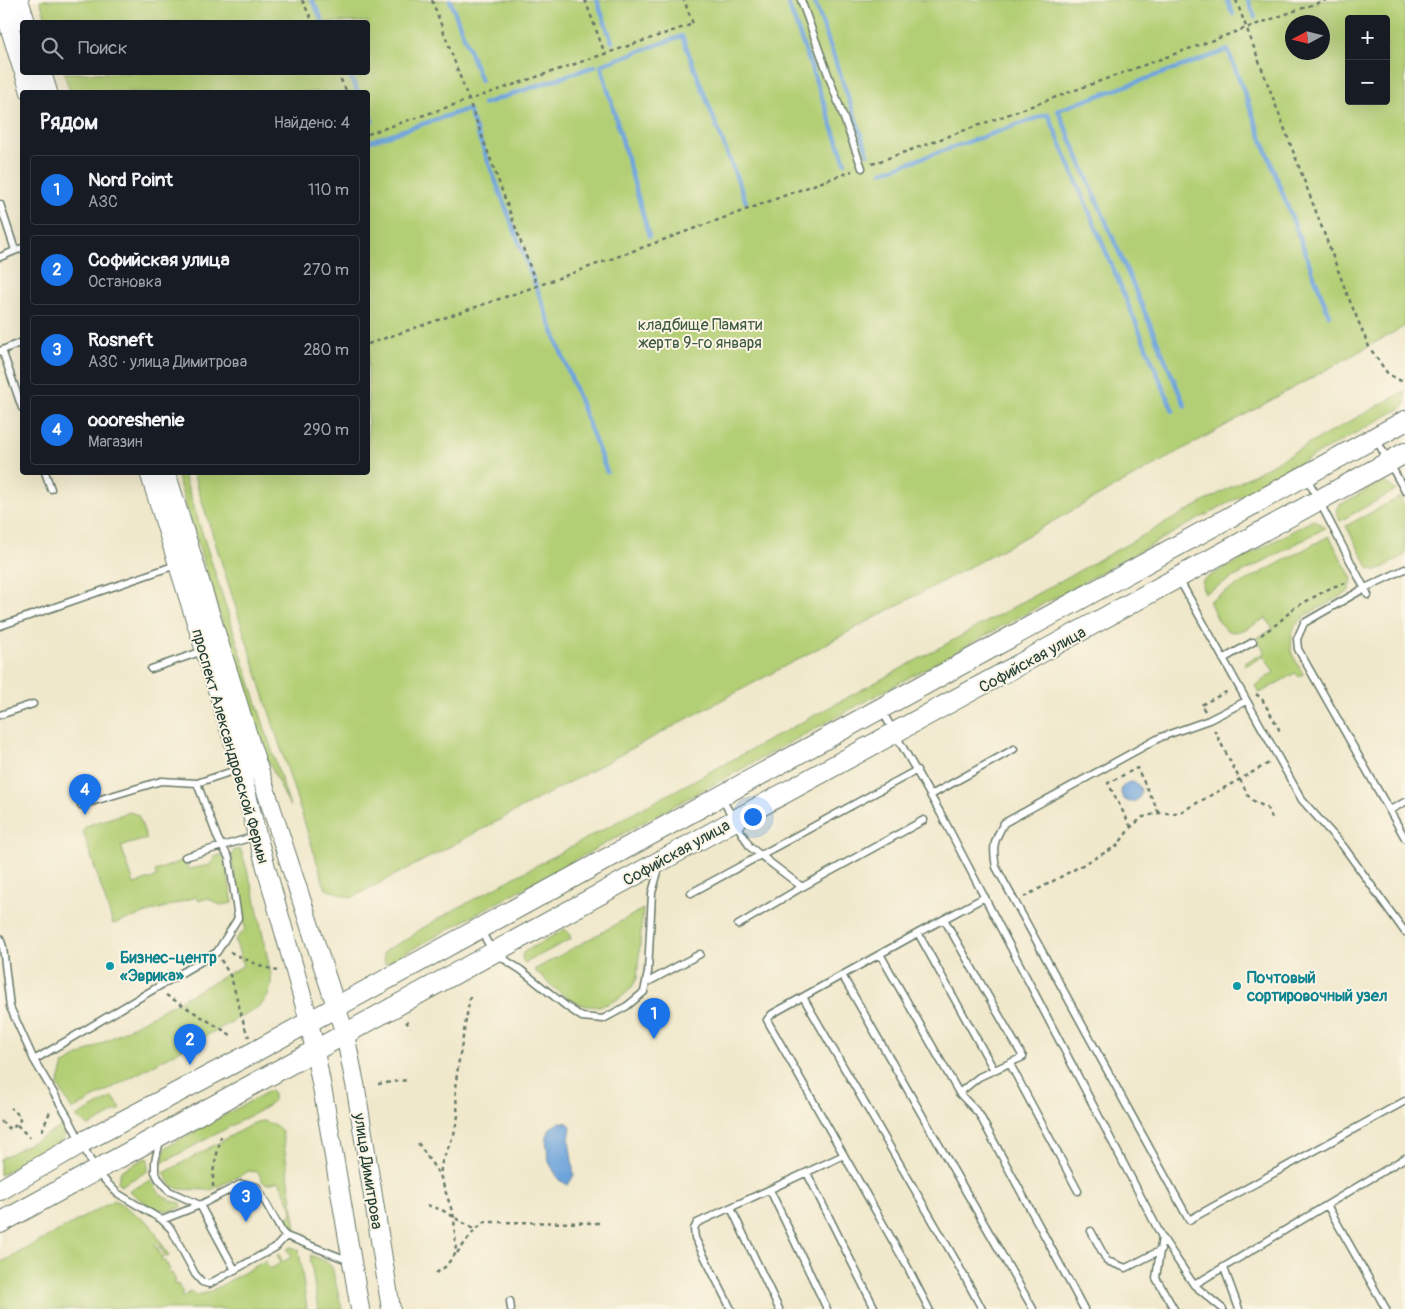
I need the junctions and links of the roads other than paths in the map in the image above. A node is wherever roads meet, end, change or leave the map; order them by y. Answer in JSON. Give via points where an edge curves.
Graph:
{"nodes":[{"id":1,"x":1,"y":0,"type":"edge"},
{"id":2,"x":19,"y":0,"type":"edge"},
{"id":3,"x":801,"y":0,"type":"edge"},
{"id":4,"x":25,"y":20,"type":"edge"},
{"id":5,"x":20,"y":62,"type":"edge"},
{"id":6,"x":25,"y":75,"type":"edge"},
{"id":7,"x":43,"y":75,"type":"edge"},
{"id":8,"x":29,"y":90,"type":"edge"},
{"id":9,"x":47,"y":90,"type":"edge"},
{"id":10,"x":862,"y":168,"type":"road end"},
{"id":11,"x":0,"y":204,"type":"edge"},
{"id":12,"x":20,"y":248,"type":"edge"},
{"id":13,"x":14,"y":250,"type":"junction"},
{"id":14,"x":0,"y":257,"type":"edge"},
{"id":15,"x":20,"y":343,"type":"edge"},
{"id":16,"x":1,"y":350,"type":"edge"},
{"id":17,"x":20,"y":402,"type":"edge"},
{"id":18,"x":1405,"y":421,"type":"edge"},
{"id":19,"x":1375,"y":438,"type":"junction"},
{"id":20,"x":1397,"y":458,"type":"edge"},
{"id":21,"x":46,"y":475,"type":"edge"},
{"id":22,"x":150,"y":475,"type":"edge"},
{"id":23,"x":167,"y":475,"type":"edge"},
{"id":24,"x":1306,"y":476,"type":"junction"},
{"id":25,"x":51,"y":489,"type":"dead end"},
{"id":26,"x":1405,"y":491,"type":"edge"},
{"id":27,"x":1319,"y":501,"type":"junction"},
{"id":28,"x":178,"y":564,"type":"junction"},
{"id":29,"x":1405,"y":569,"type":"edge"},
{"id":30,"x":1178,"y":578,"type":"junction"},
{"id":31,"x":1366,"y":591,"type":"junction"},
{"id":32,"x":0,"y":626,"type":"edge"},
{"id":33,"x":1253,"y":642,"type":"road end"},
{"id":34,"x":205,"y":651,"type":"junction"},
{"id":35,"x":1223,"y":659,"type":"junction"},
{"id":36,"x":151,"y":668,"type":"dead end"},
{"id":37,"x":1246,"y":702,"type":"junction"},
{"id":38,"x":33,"y":704,"type":"dead end"},
{"id":39,"x":880,"y":708,"type":"junction"},
{"id":40,"x":0,"y":715,"type":"edge"},
{"id":41,"x":895,"y":734,"type":"junction"},
{"id":42,"x":1014,"y":749,"type":"dead end"},
{"id":43,"x":241,"y":769,"type":"junction"},
{"id":44,"x":916,"y":770,"type":"junction"},
{"id":45,"x":197,"y":782,"type":"junction"},
{"id":46,"x":720,"y":795,"type":"junction"},
{"id":47,"x":931,"y":795,"type":"junction"},
{"id":48,"x":1405,"y":802,"type":"edge"},
{"id":49,"x":81,"y":805,"type":"dead end"},
{"id":50,"x":1390,"y":810,"type":"junction"},
{"id":51,"x":734,"y":820,"type":"junction"},
{"id":52,"x":924,"y":820,"type":"dead end"},
{"id":53,"x":257,"y":835,"type":"junction"},
{"id":54,"x":1405,"y":838,"type":"edge"},
{"id":55,"x":222,"y":846,"type":"junction"},
{"id":56,"x":761,"y":855,"type":"junction"},
{"id":57,"x":185,"y":857,"type":"dead end"},
{"id":58,"x":662,"y":860,"type":"junction"},
{"id":59,"x":802,"y":887,"type":"junction"},
{"id":60,"x":691,"y":893,"type":"dead end"},
{"id":61,"x":985,"y":897,"type":"junction"},
{"id":62,"x":944,"y":919,"type":"junction"},
{"id":63,"x":738,"y":926,"type":"dead end"},
{"id":64,"x":479,"y":928,"type":"junction"},
{"id":65,"x":1405,"y":932,"type":"edge"},
{"id":66,"x":918,"y":933,"type":"junction"},
{"id":67,"x":0,"y":938,"type":"edge"},
{"id":68,"x":493,"y":952,"type":"junction"},
{"id":69,"x":700,"y":954,"type":"dead end"},
{"id":70,"x":880,"y":954,"type":"junction"},
{"id":71,"x":842,"y":975,"type":"junction"},
{"id":72,"x":646,"y":983,"type":"junction"},
{"id":73,"x":803,"y":997,"type":"junction"},
{"id":74,"x":336,"y":1006,"type":"junction"},
{"id":75,"x":309,"y":1021,"type":"junction"},
{"id":76,"x":345,"y":1034,"type":"junction"},
{"id":77,"x":316,"y":1051,"type":"junction"},
{"id":78,"x":34,"y":1060,"type":"junction"},
{"id":79,"x":1010,"y":1064,"type":"junction"},
{"id":80,"x":994,"y":1070,"type":"junction"},
{"id":81,"x":959,"y":1093,"type":"junction"},
{"id":82,"x":1405,"y":1101,"type":"edge"},
{"id":83,"x":162,"y":1135,"type":"junction"},
{"id":84,"x":81,"y":1144,"type":"junction"},
{"id":85,"x":844,"y":1156,"type":"junction"},
{"id":86,"x":1405,"y":1158,"type":"edge"},
{"id":87,"x":96,"y":1171,"type":"junction"},
{"id":88,"x":806,"y":1173,"type":"junction"},
{"id":89,"x":0,"y":1190,"type":"edge"},
{"id":90,"x":770,"y":1190,"type":"junction"},
{"id":91,"x":1078,"y":1191,"type":"dead end"},
{"id":92,"x":1327,"y":1204,"type":"junction"},
{"id":93,"x":200,"y":1205,"type":"junction"},
{"id":94,"x":731,"y":1208,"type":"junction"},
{"id":95,"x":162,"y":1220,"type":"junction"},
{"id":96,"x":0,"y":1223,"type":"edge"},
{"id":97,"x":1091,"y":1231,"type":"dead end"},
{"id":98,"x":286,"y":1236,"type":"junction"},
{"id":99,"x":1162,"y":1237,"type":"junction"},
{"id":100,"x":1161,"y":1250,"type":"junction"},
{"id":101,"x":352,"y":1262,"type":"junction"},
{"id":102,"x":1224,"y":1268,"type":"junction"},
{"id":103,"x":235,"y":1270,"type":"junction"},
{"id":104,"x":1194,"y":1285,"type":"junction"},
{"id":105,"x":510,"y":1301,"type":"dead end"},
{"id":106,"x":360,"y":1309,"type":"edge"},
{"id":107,"x":391,"y":1309,"type":"edge"},
{"id":108,"x":511,"y":1309,"type":"edge"},
{"id":109,"x":731,"y":1309,"type":"edge"},
{"id":110,"x":779,"y":1309,"type":"edge"},
{"id":111,"x":827,"y":1309,"type":"edge"},
{"id":112,"x":875,"y":1309,"type":"edge"},
{"id":113,"x":930,"y":1309,"type":"edge"},
{"id":114,"x":982,"y":1309,"type":"edge"},
{"id":115,"x":1034,"y":1309,"type":"edge"},
{"id":116,"x":1084,"y":1309,"type":"edge"},
{"id":117,"x":1174,"y":1309,"type":"edge"},
{"id":118,"x":1223,"y":1309,"type":"edge"},
{"id":119,"x":1239,"y":1309,"type":"edge"},
{"id":120,"x":1386,"y":1309,"type":"edge"}],
"edges":[{"from":1,"to":5,"type":"main road"},
{"from":2,"to":4,"type":"main road"},
{"from":3,"to":10,"type":"lane"},
{"from":6,"to":8,"type":"main road"},
{"from":7,"to":9,"type":"main road"},
{"from":11,"to":13,"type":"lane"},
{"from":12,"to":13,"type":"lane"},
{"from":13,"to":14,"type":"lane"},
{"from":15,"to":16,"type":"lane"},
{"from":16,"to":17,"type":"lane"},
{"from":18,"to":19,"type":"main road","name":"Софийская улица"},
{"from":19,"to":20,"type":"lane"},
{"from":19,"to":24,"type":"main road","name":"Софийская улица"},
{"from":20,"to":26,"type":"lane"},
{"from":20,"to":27,"type":"main road","name":"Софийская улица"},
{"from":21,"to":25,"type":"lane"},
{"from":22,"to":28,"type":"main road","name":"проспект Александровской Фермы"},
{"from":23,"to":74,"type":"main road","name":"проспект Александровской Фермы"},
{"from":24,"to":27,"type":"lane"},
{"from":24,"to":39,"type":"main road","name":"Софийская улица"},
{"from":27,"to":30,"type":"main road","name":"Софийская улица"},
{"from":27,"to":31,"type":"lane"},
{"from":28,"to":32,"type":"lane"},
{"from":28,"to":34,"type":"main road","name":"проспект Александровской Фермы"},
{"from":29,"to":31,"type":"lane"},
{"from":30,"to":35,"type":"lane"},
{"from":30,"to":41,"type":"main road","name":"Софийская улица"},
{"from":31,"to":50,"type":"lane","via":[[1304,623],[1297,639],[1298,649]]},
{"from":33,"to":35,"type":"lane"},
{"from":34,"to":36,"type":"lane"},
{"from":34,"to":43,"type":"main road","name":"проспект Александровской Фермы"},
{"from":35,"to":37,"type":"lane"},
{"from":37,"to":65,"type":"lane","via":[[1302,800],[1343,846]]},
{"from":37,"to":82,"type":"lane","via":[[1209,720],[1161,737],[1004,823],[993,851],[996,866],[1189,1220]]},
{"from":38,"to":40,"type":"lane"},
{"from":39,"to":41,"type":"lane"},
{"from":39,"to":46,"type":"main road","name":"Софийская улица"},
{"from":41,"to":44,"type":"lane"},
{"from":41,"to":51,"type":"main road","name":"Софийская улица"},
{"from":42,"to":47,"type":"lane"},
{"from":43,"to":45,"type":"lane"},
{"from":43,"to":53,"type":"main road","name":"проспект Александровской Фермы"},
{"from":44,"to":47,"type":"lane"},
{"from":44,"to":56,"type":"lane"},
{"from":45,"to":49,"type":"lane","via":[[160,781]]},
{"from":45,"to":55,"type":"lane"},
{"from":46,"to":51,"type":"lane"},
{"from":46,"to":64,"type":"main road","name":"Софийская улица"},
{"from":47,"to":61,"type":"lane"},
{"from":48,"to":50,"type":"lane"},
{"from":50,"to":54,"type":"lane"},
{"from":51,"to":56,"type":"lane","via":[[750,847]]},
{"from":51,"to":58,"type":"main road","name":"Софийская улица"},
{"from":52,"to":59,"type":"lane"},
{"from":53,"to":55,"type":"lane"},
{"from":53,"to":75,"type":"main road","name":"проспект Александровской Фермы"},
{"from":55,"to":57,"type":"lane"},
{"from":55,"to":78,"type":"lane","via":[[229,858],[238,918],[218,950]]},
{"from":56,"to":59,"type":"lane"},
{"from":56,"to":60,"type":"lane"},
{"from":58,"to":68,"type":"main road","name":"Софийская улица"},
{"from":58,"to":72,"type":"lane","via":[[652,893]]},
{"from":59,"to":63,"type":"lane"},
{"from":61,"to":62,"type":"lane"},
{"from":61,"to":99,"type":"lane"},
{"from":62,"to":66,"type":"lane"},
{"from":62,"to":79,"type":"lane","via":[[1023,1057]]},
{"from":64,"to":68,"type":"lane"},
{"from":64,"to":74,"type":"main road","name":"Софийская улица"},
{"from":66,"to":70,"type":"lane"},
{"from":66,"to":80,"type":"lane"},
{"from":67,"to":78,"type":"lane","via":[[10,1007]]},
{"from":68,"to":72,"type":"lane","via":[[582,1017],[603,1019],[628,1006],[644,992]]},
{"from":68,"to":76,"type":"main road","name":"Софийская улица"},
{"from":69,"to":72,"type":"lane"},
{"from":70,"to":71,"type":"lane"},
{"from":70,"to":81,"type":"lane"},
{"from":71,"to":73,"type":"lane"},
{"from":71,"to":115,"type":"lane"},
{"from":73,"to":85,"type":"lane","via":[[766,1020]]},
{"from":73,"to":114,"type":"lane"},
{"from":74,"to":75,"type":"main road","name":"Софийская улица"},
{"from":74,"to":76,"type":"main road","name":"проспект Александровской Фермы"},
{"from":75,"to":77,"type":"main road","name":"проспект Александровской Фермы"},
{"from":75,"to":84,"type":"main road","name":"Софийская улица"},
{"from":76,"to":77,"type":"main road","name":"Софийская улица"},
{"from":76,"to":107,"type":"main road","name":"улица Димитрова"},
{"from":77,"to":83,"type":"main road","name":"Софийская улица"},
{"from":77,"to":101,"type":"main road","name":"улица Димитрова"},
{"from":78,"to":84,"type":"lane"},
{"from":79,"to":80,"type":"lane"},
{"from":79,"to":91,"type":"lane"},
{"from":80,"to":81,"type":"lane"},
{"from":81,"to":116,"type":"lane","via":[[979,1114]]},
{"from":83,"to":87,"type":"main road","name":"Софийская улица"},
{"from":83,"to":93,"type":"lane","via":[[155,1161],[158,1178],[169,1191]]},
{"from":84,"to":87,"type":"lane"},
{"from":84,"to":89,"type":"main road","name":"Софийская улица"},
{"from":85,"to":88,"type":"lane"},
{"from":85,"to":113,"type":"lane"},
{"from":86,"to":92,"type":"lane"},
{"from":87,"to":95,"type":"lane","via":[[117,1193]]},
{"from":87,"to":96,"type":"main road","name":"Софийская улица"},
{"from":88,"to":90,"type":"lane"},
{"from":88,"to":112,"type":"lane"},
{"from":90,"to":94,"type":"lane"},
{"from":90,"to":111,"type":"lane"},
{"from":92,"to":102,"type":"lane"},
{"from":92,"to":120,"type":"lane"},
{"from":93,"to":95,"type":"lane"},
{"from":93,"to":98,"type":"lane","via":[[241,1184],[256,1187]]},
{"from":93,"to":103,"type":"lane"},
{"from":94,"to":109,"type":"lane","via":[[697,1223],[694,1229]]},
{"from":94,"to":110,"type":"lane"},
{"from":95,"to":103,"type":"lane","via":[[172,1229],[202,1282],[209,1284]]},
{"from":97,"to":100,"type":"lane","via":[[1107,1261],[1126,1268]]},
{"from":98,"to":101,"type":"lane"},
{"from":98,"to":103,"type":"lane","via":[[276,1247]]},
{"from":99,"to":100,"type":"lane"},
{"from":99,"to":104,"type":"lane"},
{"from":100,"to":117,"type":"lane","via":[[1156,1278]]},
{"from":101,"to":106,"type":"main road","name":"улица Димитрова"},
{"from":102,"to":104,"type":"lane"},
{"from":102,"to":119,"type":"lane"},
{"from":104,"to":118,"type":"lane"},
{"from":105,"to":108,"type":"lane"}]}
